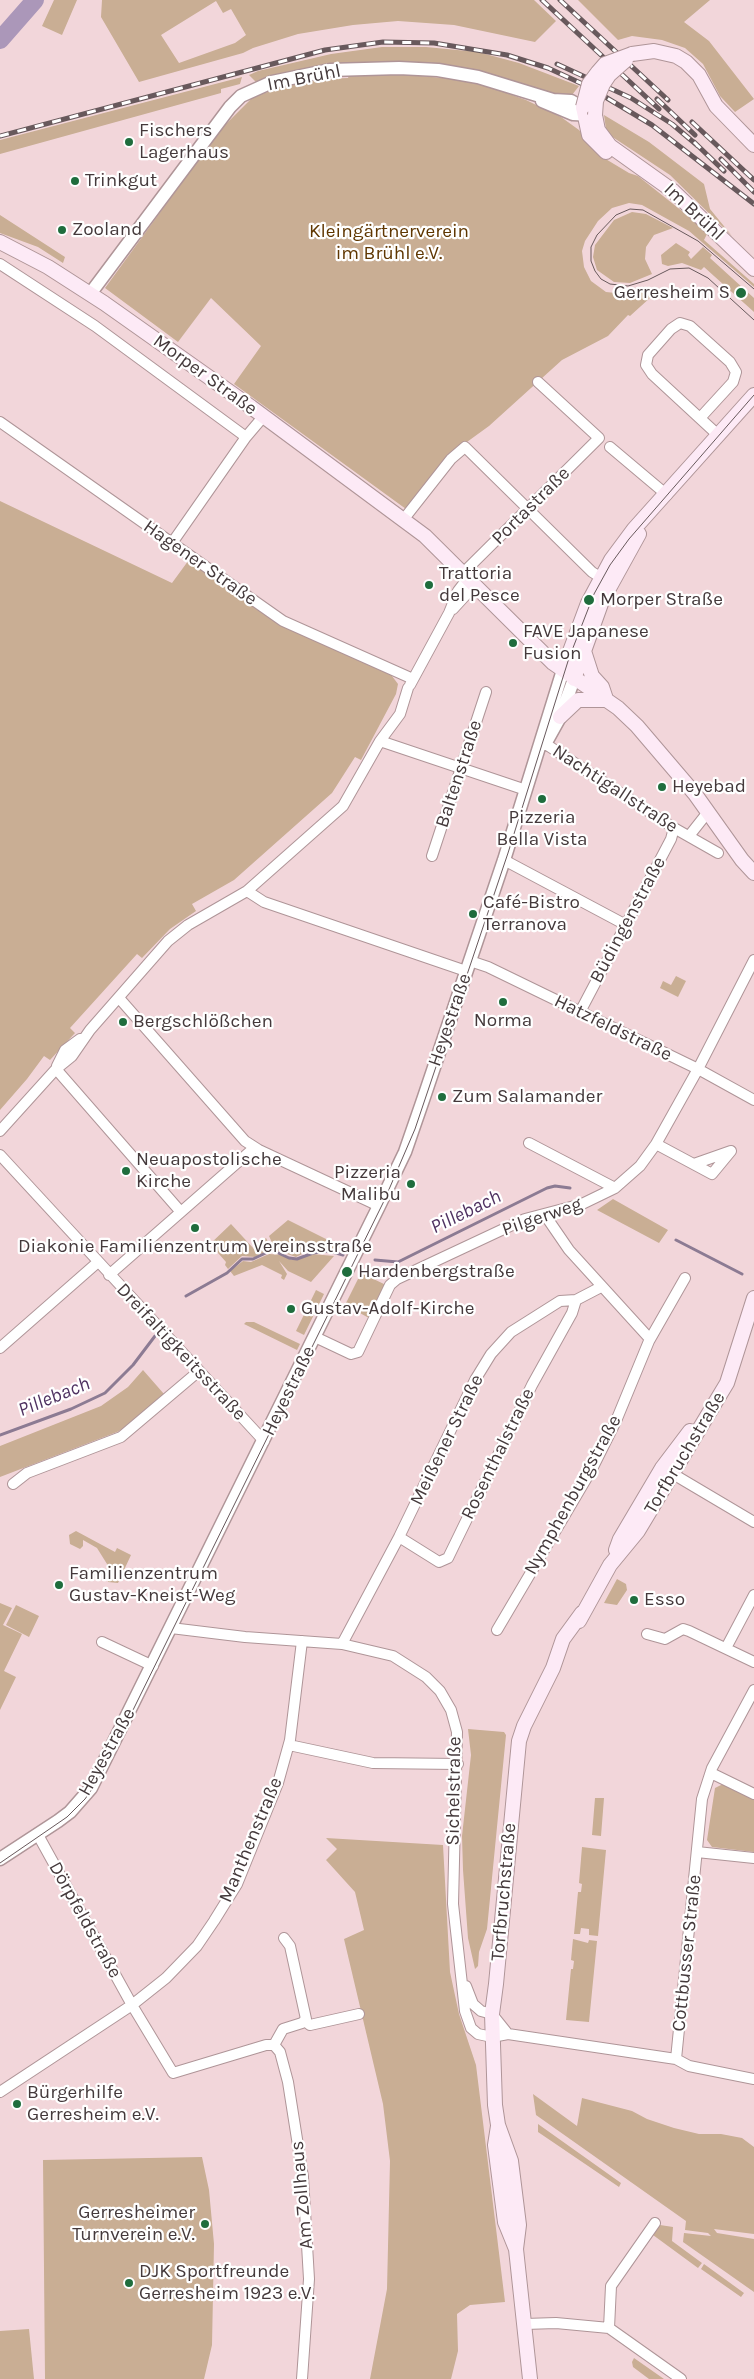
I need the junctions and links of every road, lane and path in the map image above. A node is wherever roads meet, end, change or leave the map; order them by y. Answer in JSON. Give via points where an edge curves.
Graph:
{"nodes":[{"id":1,"x":587,"y":112,"type":"junction"},
{"id":2,"x":754,"y":145,"type":"edge"},
{"id":3,"x":0,"y":242,"type":"edge"},
{"id":4,"x":0,"y":264,"type":"edge"},
{"id":5,"x":754,"y":269,"type":"edge"},
{"id":6,"x":90,"y":294,"type":"junction"},
{"id":7,"x":538,"y":382,"type":"dead end"},
{"id":8,"x":754,"y":395,"type":"edge"},
{"id":9,"x":263,"y":417,"type":"junction"},
{"id":10,"x":700,"y":418,"type":"junction"},
{"id":11,"x":0,"y":422,"type":"edge"},
{"id":12,"x":718,"y":435,"type":"junction"},
{"id":13,"x":246,"y":437,"type":"junction"},
{"id":14,"x":610,"y":447,"type":"dead end"},
{"id":15,"x":667,"y":494,"type":"junction"},
{"id":16,"x":528,"y":509,"type":"junction"},
{"id":17,"x":654,"y":509,"type":"junction"},
{"id":18,"x":403,"y":520,"type":"junction"},
{"id":19,"x":172,"y":543,"type":"junction"},
{"id":20,"x":600,"y":577,"type":"junction"},
{"id":21,"x":469,"y":579,"type":"junction"},
{"id":22,"x":583,"y":648,"type":"junction"},
{"id":23,"x":568,"y":675,"type":"junction"},
{"id":24,"x":411,"y":684,"type":"junction"},
{"id":25,"x":486,"y":692,"type":"dead end"},
{"id":26,"x":607,"y":700,"type":"junction"},
{"id":27,"x":560,"y":717,"type":"junction"},
{"id":28,"x":380,"y":741,"type":"junction"},
{"id":29,"x":543,"y":743,"type":"junction"},
{"id":30,"x":460,"y":768,"type":"junction"},
{"id":31,"x":526,"y":790,"type":"junction"},
{"id":32,"x":708,"y":812,"type":"junction"},
{"id":33,"x":674,"y":828,"type":"junction"},
{"id":34,"x":689,"y":836,"type":"junction"},
{"id":35,"x":718,"y":853,"type":"dead end"},
{"id":36,"x":432,"y":856,"type":"dead end"},
{"id":37,"x":504,"y":860,"type":"junction"},
{"id":38,"x":754,"y":873,"type":"edge"},
{"id":39,"x":247,"y":891,"type":"junction"},
{"id":40,"x":626,"y":925,"type":"junction"},
{"id":41,"x":754,"y":960,"type":"edge"},
{"id":42,"x":468,"y":966,"type":"junction"},
{"id":43,"x":118,"y":998,"type":"junction"},
{"id":44,"x":580,"y":1012,"type":"junction"},
{"id":45,"x":56,"y":1069,"type":"junction"},
{"id":46,"x":698,"y":1069,"type":"junction"},
{"id":47,"x":754,"y":1100,"type":"edge"},
{"id":48,"x":0,"y":1131,"type":"edge"},
{"id":49,"x":529,"y":1143,"type":"dead end"},
{"id":50,"x":656,"y":1144,"type":"junction"},
{"id":51,"x":254,"y":1148,"type":"junction"},
{"id":52,"x":0,"y":1155,"type":"edge"},
{"id":53,"x":694,"y":1164,"type":"dead end"},
{"id":54,"x":615,"y":1188,"type":"junction"},
{"id":55,"x":379,"y":1206,"type":"junction"},
{"id":56,"x":180,"y":1211,"type":"junction"},
{"id":57,"x":545,"y":1215,"type":"junction"},
{"id":58,"x":98,"y":1262,"type":"junction"},
{"id":59,"x":110,"y":1275,"type":"junction"},
{"id":60,"x":685,"y":1278,"type":"dead end"},
{"id":61,"x":601,"y":1286,"type":"junction"},
{"id":62,"x":754,"y":1298,"type":"edge"},
{"id":63,"x":576,"y":1300,"type":"junction"},
{"id":64,"x":742,"y":1332,"type":"junction"},
{"id":65,"x":315,"y":1337,"type":"junction"},
{"id":66,"x":650,"y":1338,"type":"junction"},
{"id":67,"x":0,"y":1348,"type":"edge"},
{"id":68,"x":199,"y":1371,"type":"junction"},
{"id":69,"x":690,"y":1431,"type":"junction"},
{"id":70,"x":264,"y":1441,"type":"junction"},
{"id":71,"x":673,"y":1474,"type":"junction"},
{"id":72,"x":13,"y":1484,"type":"dead end"},
{"id":73,"x":754,"y":1522,"type":"edge"},
{"id":74,"x":399,"y":1537,"type":"junction"},
{"id":75,"x":620,"y":1539,"type":"junction"},
{"id":76,"x":610,"y":1565,"type":"junction"},
{"id":77,"x":754,"y":1595,"type":"edge"},
{"id":78,"x":171,"y":1628,"type":"junction"},
{"id":79,"x":497,"y":1630,"type":"dead end"},
{"id":80,"x":647,"y":1634,"type":"dead end"},
{"id":81,"x":302,"y":1641,"type":"junction"},
{"id":82,"x":102,"y":1642,"type":"dead end"},
{"id":83,"x":342,"y":1644,"type":"junction"},
{"id":84,"x":726,"y":1648,"type":"junction"},
{"id":85,"x":754,"y":1662,"type":"edge"},
{"id":86,"x":153,"y":1666,"type":"junction"},
{"id":87,"x":754,"y":1690,"type":"edge"},
{"id":88,"x":289,"y":1745,"type":"junction"},
{"id":89,"x":458,"y":1764,"type":"junction"},
{"id":90,"x":711,"y":1773,"type":"junction"},
{"id":91,"x":754,"y":1794,"type":"edge"},
{"id":92,"x":38,"y":1835,"type":"junction"},
{"id":93,"x":697,"y":1852,"type":"junction"},
{"id":94,"x":754,"y":1858,"type":"edge"},
{"id":95,"x":0,"y":1859,"type":"edge"},
{"id":96,"x":284,"y":1938,"type":"dead end"},
{"id":97,"x":459,"y":1966,"type":"junction"},
{"id":98,"x":132,"y":2005,"type":"junction"},
{"id":99,"x":359,"y":2014,"type":"dead end"},
{"id":100,"x":492,"y":2014,"type":"junction"},
{"id":101,"x":305,"y":2021,"type":"junction"},
{"id":102,"x":508,"y":2034,"type":"junction"},
{"id":103,"x":492,"y":2037,"type":"junction"},
{"id":104,"x":274,"y":2045,"type":"junction"},
{"id":105,"x":676,"y":2059,"type":"junction"},
{"id":106,"x":754,"y":2079,"type":"edge"},
{"id":107,"x":0,"y":2092,"type":"edge"},
{"id":108,"x":655,"y":2224,"type":"dead end"},
{"id":109,"x":525,"y":2324,"type":"junction"},
{"id":110,"x":609,"y":2328,"type":"junction"},
{"id":111,"x":302,"y":2379,"type":"edge"},
{"id":112,"x":530,"y":2379,"type":"edge"},
{"id":113,"x":681,"y":2379,"type":"edge"}],
"edges":[{"from":1,"to":2,"type":"main road","bridge":true,"via":[[589,84],[606,64],[632,54],[654,51],[686,62],[699,76],[716,106]]},
{"from":1,"to":5,"type":"main road","name":"Im Brühl","via":[[610,146],[673,190]]},
{"from":1,"to":6,"type":"street","name":"Im Brühl","via":[[571,102],[553,100],[458,73],[399,68],[330,70],[272,82],[251,90],[230,107]]},
{"from":3,"to":6,"type":"main road","name":"Morper Straße"},
{"from":4,"to":13,"type":"street","name":"Morper Straße","via":[[95,326]]},
{"from":6,"to":9,"type":"main road","name":"Morper Straße"},
{"from":7,"to":16,"type":"street","name":"Portastraße","via":[[599,438]]},
{"from":8,"to":12,"type":"main road","name":"Heyestraße"},
{"from":9,"to":13,"type":"street"},
{"from":9,"to":18,"type":"main road","name":"Morper Straße"},
{"from":10,"to":10,"type":"street","via":[[646,365],[648,356],[680,323],[697,332],[730,362],[736,372],[733,382]]},
{"from":10,"to":12,"type":"street"},
{"from":11,"to":19,"type":"street","name":"Hagener Straße"},
{"from":12,"to":15,"type":"main road","name":"Heyestraße"},
{"from":13,"to":19,"type":"street"},
{"from":14,"to":15,"type":"street"},
{"from":15,"to":17,"type":"main road","name":"Heyestraße"},
{"from":16,"to":18,"type":"street","via":[[465,447],[451,459]]},
{"from":16,"to":20,"type":"street"},
{"from":16,"to":21,"type":"street","name":"Portastraße"},
{"from":17,"to":20,"type":"main road","name":"Heyestraße","via":[[630,535]]},
{"from":17,"to":22,"type":"main road","name":"Heyestraße","via":[[609,586]]},
{"from":18,"to":21,"type":"main road","name":"Morper Straße","via":[[431,541]]},
{"from":19,"to":24,"type":"street","name":"Hagener Straße","via":[[283,621]]},
{"from":20,"to":23,"type":"main road","name":"Heyestraße","via":[[588,603]]},
{"from":21,"to":23,"type":"main road","name":"Morper Straße"},
{"from":21,"to":24,"type":"street","name":"Portastraße"},
{"from":22,"to":23,"type":"main road","name":"Heyestraße"},
{"from":22,"to":26,"type":"main road","via":[[592,676],[602,687]]},
{"from":23,"to":26,"type":"main road"},
{"from":23,"to":27,"type":"street","name":"Heyestraße"},
{"from":23,"to":29,"type":"street","name":"Heyestraße"},
{"from":24,"to":28,"type":"street","name":"Portastraße","via":[[400,714]]},
{"from":25,"to":30,"type":"street","name":"Baltenstraße"},
{"from":26,"to":27,"type":"main road","via":[[578,700]]},
{"from":26,"to":32,"type":"main road","via":[[656,746]]},
{"from":27,"to":29,"type":"street","name":"Heyestraße"},
{"from":28,"to":30,"type":"street"},
{"from":28,"to":39,"type":"street","name":"Portastraße","via":[[343,806]]},
{"from":29,"to":31,"type":"street","name":"Heyestraße"},
{"from":29,"to":33,"type":"street","name":"Nachtigallstraße"},
{"from":30,"to":31,"type":"street"},
{"from":30,"to":36,"type":"street","name":"Baltenstraße"},
{"from":31,"to":37,"type":"street","name":"Heyestraße"},
{"from":32,"to":34,"type":"street"},
{"from":32,"to":38,"type":"main road"},
{"from":33,"to":34,"type":"street","name":"Nachtigallstraße"},
{"from":33,"to":40,"type":"street","name":"Büdingenstraße","via":[[671,840]]},
{"from":34,"to":35,"type":"street","name":"Nachtigallstraße"},
{"from":37,"to":40,"type":"street"},
{"from":37,"to":42,"type":"street","name":"Heyestraße"},
{"from":39,"to":42,"type":"street","name":"Hatzfeldstraße","via":[[264,902]]},
{"from":39,"to":43,"type":"street","name":"Portastraße","via":[[177,933]]},
{"from":40,"to":44,"type":"street","name":"Büdingenstraße"},
{"from":41,"to":46,"type":"street","name":"Pilgerweg"},
{"from":42,"to":44,"type":"street","name":"Hatzfeldstraße"},
{"from":42,"to":55,"type":"street","name":"Heyestraße","via":[[405,1152]]},
{"from":43,"to":45,"type":"street","name":"Portastraße","via":[[72,1056]]},
{"from":43,"to":51,"type":"street"},
{"from":44,"to":46,"type":"street","name":"Hatzfeldstraße"},
{"from":45,"to":48,"type":"street","name":"Portastraße"},
{"from":45,"to":56,"type":"street"},
{"from":46,"to":47,"type":"street","name":"Hatzfeldstraße"},
{"from":46,"to":50,"type":"street","name":"Pilgerweg"},
{"from":49,"to":54,"type":"street","name":"Pilgerweg"},
{"from":50,"to":53,"type":"street"},
{"from":50,"to":54,"type":"street","name":"Pilgerweg","via":[[640,1166]]},
{"from":51,"to":55,"type":"street"},
{"from":51,"to":56,"type":"street"},
{"from":52,"to":58,"type":"street","name":"Dreifaltigkeitsstraße"},
{"from":54,"to":57,"type":"street","name":"Pilgerweg","via":[[582,1204]]},
{"from":55,"to":65,"type":"street","name":"Heyestraße"},
{"from":56,"to":59,"type":"street"},
{"from":57,"to":61,"type":"street","via":[[569,1250]]},
{"from":57,"to":65,"type":"street","name":"Pilgerweg","via":[[525,1219],[390,1285],[358,1352],[351,1354]]},
{"from":58,"to":59,"type":"street","name":"Dreifaltigkeitsstraße"},
{"from":58,"to":67,"type":"street"},
{"from":59,"to":68,"type":"street","name":"Dreifaltigkeitsstraße"},
{"from":60,"to":66,"type":"street","name":"Nymphenburgstraße"},
{"from":61,"to":63,"type":"street","name":"Meißener Straße"},
{"from":61,"to":66,"type":"street"},
{"from":62,"to":64,"type":"main road","name":"Torfbruchstraße"},
{"from":63,"to":74,"type":"street","name":"Meißener Straße","via":[[560,1301],[511,1332],[491,1354],[475,1380]]},
{"from":63,"to":74,"type":"street","name":"Rosenthalstraße","via":[[448,1558],[439,1562]]},
{"from":64,"to":69,"type":"main road","name":"Torfbruchstraße"},
{"from":64,"to":71,"type":"main road","name":"Torfbruchstraße","via":[[727,1383]]},
{"from":65,"to":70,"type":"street","name":"Heyestraße"},
{"from":66,"to":79,"type":"street","name":"Nymphenburgstraße","via":[[592,1469]]},
{"from":68,"to":70,"type":"street","name":"Dreifaltigkeitsstraße"},
{"from":68,"to":72,"type":"street","via":[[121,1437],[27,1473]]},
{"from":69,"to":71,"type":"main road","via":[[673,1464]]},
{"from":69,"to":75,"type":"main road","name":"Torfbruchstraße","via":[[662,1468]]},
{"from":70,"to":78,"type":"street","name":"Heyestraße"},
{"from":71,"to":73,"type":"street"},
{"from":71,"to":75,"type":"main road","via":[[660,1483],[634,1528]]},
{"from":71,"to":76,"type":"main road","name":"Torfbruchstraße","via":[[638,1531]]},
{"from":74,"to":83,"type":"street","name":"Meißener Straße"},
{"from":75,"to":76,"type":"main road","name":"Torfbruchstraße"},
{"from":76,"to":100,"type":"main road","name":"Torfbruchstraße","via":[[563,1640],[524,1726],[517,1756]]},
{"from":77,"to":84,"type":"street"},
{"from":78,"to":81,"type":"street","name":"Sichelstraße"},
{"from":78,"to":86,"type":"street","name":"Heyestraße"},
{"from":80,"to":84,"type":"street","via":[[665,1639],[683,1630]]},
{"from":81,"to":83,"type":"street","name":"Sichelstraße"},
{"from":81,"to":88,"type":"street","name":"Manthenstraße"},
{"from":82,"to":86,"type":"street"},
{"from":83,"to":89,"type":"street","name":"Sichelstraße","via":[[393,1656],[426,1677],[440,1691],[451,1710],[457,1732]]},
{"from":84,"to":85,"type":"street"},
{"from":86,"to":92,"type":"street","name":"Heyestraße","via":[[91,1788],[70,1812]]},
{"from":87,"to":90,"type":"street","name":"Cottbusser Straße"},
{"from":88,"to":89,"type":"street","via":[[373,1763]]},
{"from":88,"to":98,"type":"street","name":"Manthenstraße","via":[[270,1806],[237,1884],[197,1946],[166,1978]]},
{"from":89,"to":97,"type":"street","name":"Sichelstraße","via":[[452,1872]]},
{"from":90,"to":91,"type":"street"},
{"from":90,"to":93,"type":"street","name":"Cottbusser Straße","via":[[702,1799]]},
{"from":92,"to":95,"type":"street","name":"Heyestraße"},
{"from":92,"to":98,"type":"street","name":"Dörpfeldstraße"},
{"from":93,"to":94,"type":"street"},
{"from":93,"to":105,"type":"street","name":"Cottbusser Straße"},
{"from":96,"to":101,"type":"street","via":[[290,1946],[306,2013]]},
{"from":97,"to":100,"type":"street","name":"Sichelstraße","via":[[473,2004],[480,2011]]},
{"from":97,"to":103,"type":"street","name":"Sichelstraße","via":[[468,2021],[478,2034]]},
{"from":98,"to":104,"type":"street","name":"Dörpfeldstraße","via":[[173,2073]]},
{"from":98,"to":107,"type":"street","name":"Manthenstraße"},
{"from":99,"to":101,"type":"street","via":[[310,2025]]},
{"from":100,"to":102,"type":"street"},
{"from":100,"to":103,"type":"main road","name":"Torfbruchstraße"},
{"from":101,"to":104,"type":"street","via":[[283,2029]]},
{"from":102,"to":103,"type":"street","name":"Cottbusser Straße"},
{"from":102,"to":105,"type":"street","name":"Cottbusser Straße"},
{"from":103,"to":109,"type":"main road","name":"Torfbruchstraße","via":[[498,2125],[511,2161],[519,2225],[516,2249]]},
{"from":104,"to":111,"type":"street","name":"Am Zollhaus","via":[[280,2052],[288,2082],[303,2177],[309,2280]]},
{"from":105,"to":106,"type":"street","via":[[689,2066]]},
{"from":108,"to":110,"type":"street","via":[[611,2286]]},
{"from":109,"to":110,"type":"street"},
{"from":109,"to":112,"type":"main road","name":"Torfbruchstraße"},
{"from":110,"to":113,"type":"street"}]}
